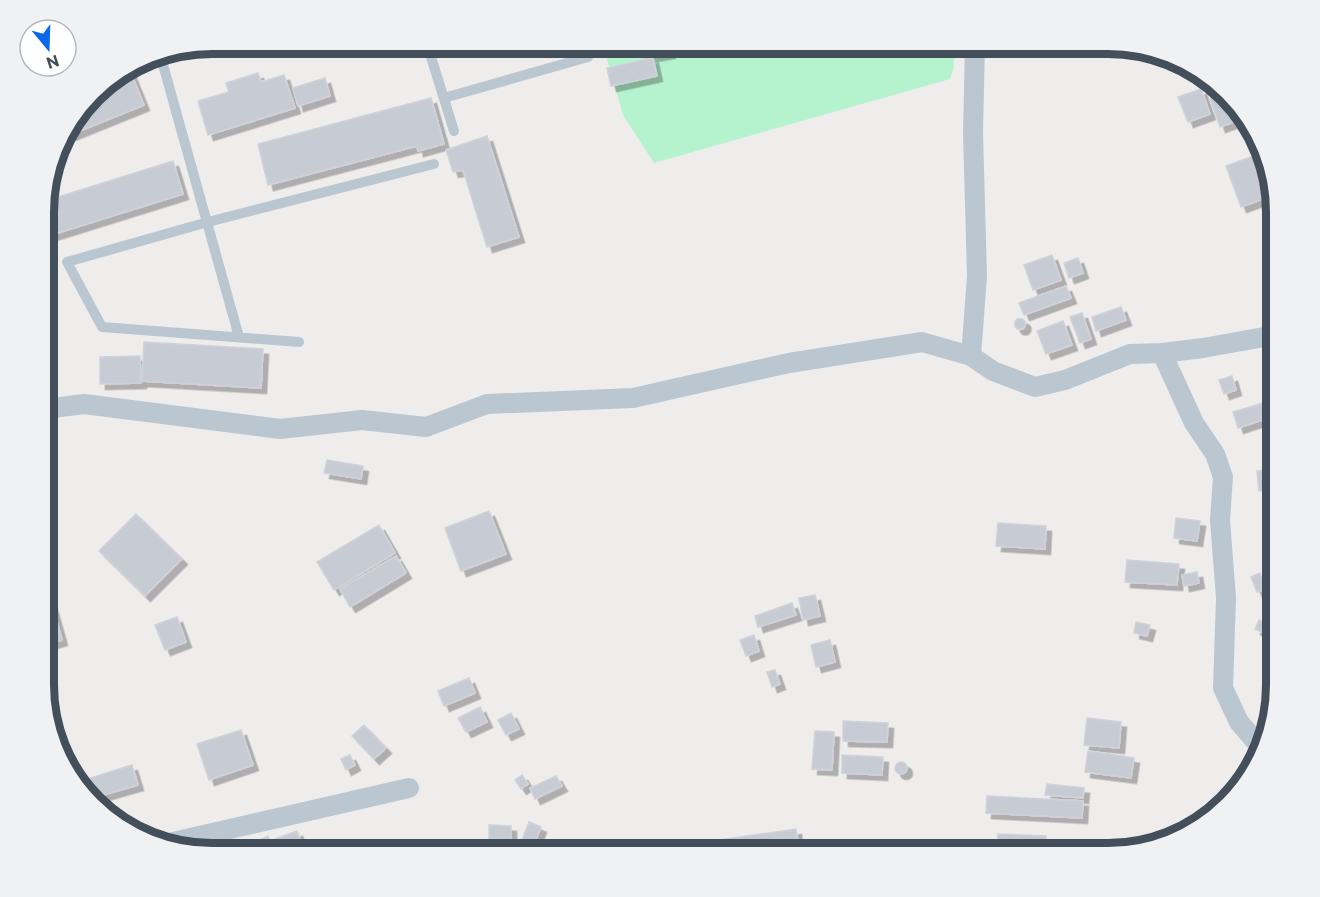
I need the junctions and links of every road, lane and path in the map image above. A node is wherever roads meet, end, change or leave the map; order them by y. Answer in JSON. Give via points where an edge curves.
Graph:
{"nodes":[{"id":1,"x":430,"y":54,"type":"edge"},
{"id":2,"x":975,"y":54,"type":"edge"},
{"id":3,"x":588,"y":57,"type":"dead end"},
{"id":4,"x":162,"y":62,"type":"edge"},
{"id":5,"x":444,"y":98,"type":"junction"},
{"id":6,"x":454,"y":131,"type":"dead end"},
{"id":7,"x":434,"y":164,"type":"dead end"},
{"id":8,"x":208,"y":222,"type":"junction"},
{"id":9,"x":239,"y":337,"type":"junction"},
{"id":10,"x":1266,"y":338,"type":"edge"},
{"id":11,"x":299,"y":342,"type":"dead end"},
{"id":12,"x":1162,"y":353,"type":"junction"},
{"id":13,"x":971,"y":356,"type":"junction"},
{"id":14,"x":54,"y":408,"type":"edge"},
{"id":15,"x":1256,"y":742,"type":"edge"},
{"id":16,"x":409,"y":788,"type":"dead end"},
{"id":17,"x":181,"y":840,"type":"edge"}],
"edges":[{"from":1,"to":5,"type":"lane"},
{"from":2,"to":13,"type":"street","via":[[977,276]]},
{"from":3,"to":5,"type":"lane"},
{"from":4,"to":8,"type":"lane"},
{"from":5,"to":6,"type":"lane"},
{"from":7,"to":8,"type":"lane"},
{"from":8,"to":9,"type":"lane"},
{"from":8,"to":9,"type":"lane","via":[[67,262],[102,327]]},
{"from":9,"to":11,"type":"lane"},
{"from":10,"to":12,"type":"street"},
{"from":12,"to":13,"type":"street","via":[[1130,354],[1065,380],[1035,387],[993,371]]},
{"from":12,"to":15,"type":"street","via":[[1223,477],[1223,688],[1239,723]]},
{"from":13,"to":14,"type":"street","via":[[922,342],[789,363],[633,398],[487,404],[426,427],[362,420],[280,429],[84,404]]},
{"from":16,"to":17,"type":"street"}]}
